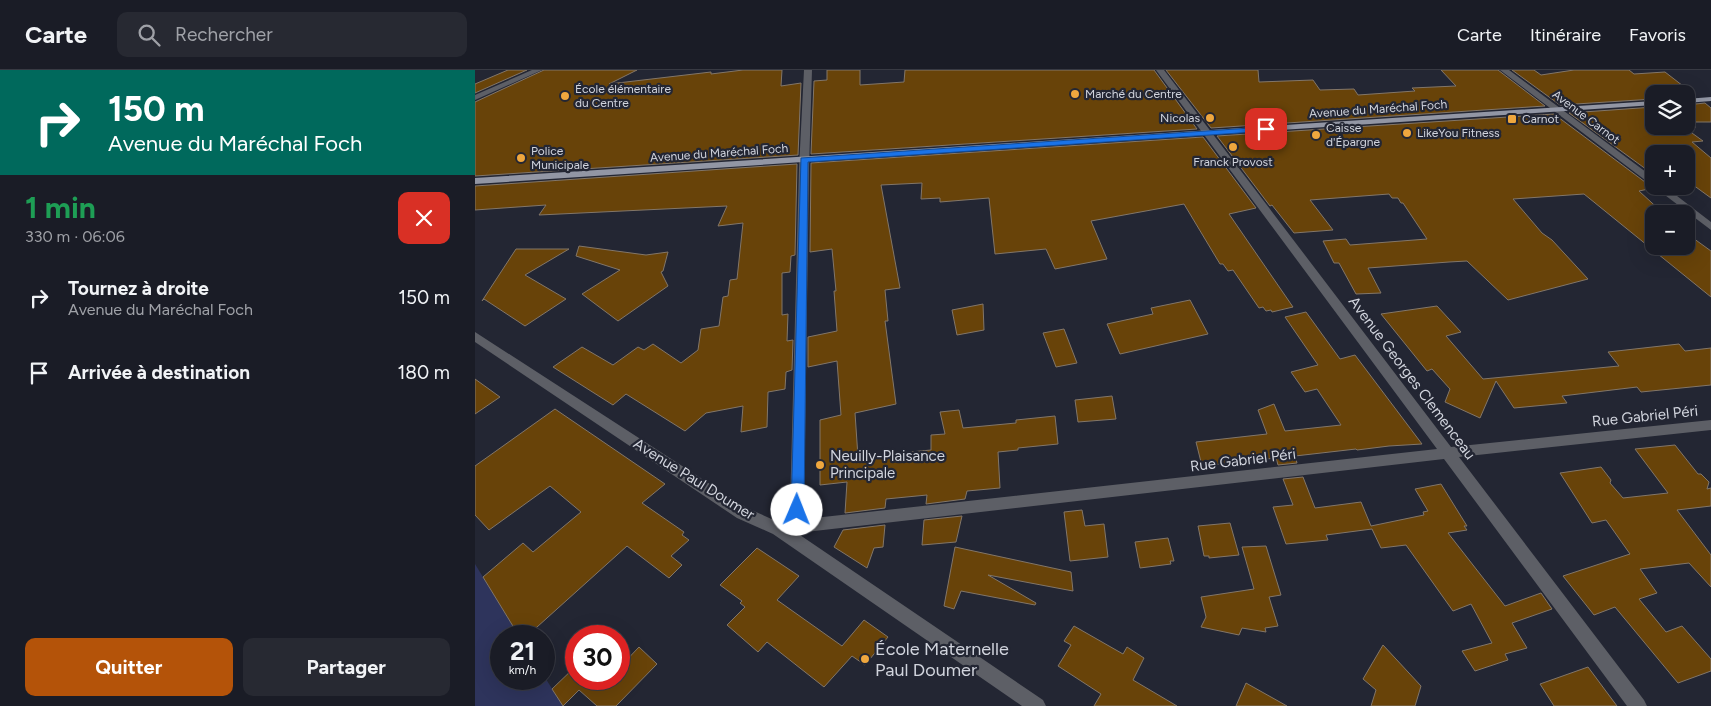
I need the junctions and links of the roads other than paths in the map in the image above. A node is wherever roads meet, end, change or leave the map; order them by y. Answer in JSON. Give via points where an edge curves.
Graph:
{"nodes":[{"id":1,"x":538,"y":70,"type":"edge"},
{"id":2,"x":808,"y":70,"type":"edge"},
{"id":3,"x":1160,"y":70,"type":"edge"},
{"id":4,"x":1504,"y":70,"type":"edge"},
{"id":5,"x":475,"y":98,"type":"edge"},
{"id":6,"x":1711,"y":99,"type":"edge"},
{"id":7,"x":1695,"y":100,"type":"edge"},
{"id":8,"x":1645,"y":104,"type":"edge"},
{"id":9,"x":1556,"y":110,"type":"junction"},
{"id":10,"x":1209,"y":133,"type":"junction"},
{"id":11,"x":804,"y":160,"type":"junction"},
{"id":12,"x":1645,"y":176,"type":"edge"},
{"id":13,"x":475,"y":181,"type":"edge"},
{"id":14,"x":1670,"y":195,"type":"edge"},
{"id":15,"x":1711,"y":226,"type":"edge"},
{"id":16,"x":475,"y":336,"type":"edge"},
{"id":17,"x":1711,"y":425,"type":"edge"},
{"id":18,"x":1447,"y":453,"type":"junction"},
{"id":19,"x":778,"y":530,"type":"junction"},
{"id":20,"x":1037,"y":706,"type":"edge"},
{"id":21,"x":1637,"y":706,"type":"edge"}],
"edges":[{"from":1,"to":5,"type":"street"},
{"from":2,"to":11,"type":"street"},
{"from":3,"to":10,"type":"street","name":"Avenue Georges Clemenceau"},
{"from":4,"to":9,"type":"street","name":"Avenue Carnot"},
{"from":6,"to":7,"type":"main road"},
{"from":8,"to":9,"type":"main road","name":"Avenue du Maréchal Foch"},
{"from":9,"to":10,"type":"main road","name":"Avenue du Maréchal Foch"},
{"from":9,"to":12,"type":"street","name":"Avenue Carnot"},
{"from":10,"to":11,"type":"main road","name":"Avenue du Maréchal Foch"},
{"from":10,"to":18,"type":"street","name":"Avenue Georges Clemenceau"},
{"from":11,"to":13,"type":"main road","name":"Avenue du Maréchal Foch"},
{"from":11,"to":19,"type":"street","via":[[797,510]]},
{"from":14,"to":15,"type":"street"},
{"from":16,"to":19,"type":"street","name":"Avenue Paul Doumer","via":[[742,513]]},
{"from":17,"to":18,"type":"street","name":"Rue Gabriel Péri"},
{"from":18,"to":19,"type":"street","name":"Rue Gabriel Péri"},
{"from":18,"to":21,"type":"street","name":"Avenue Georges Clemenceau"},
{"from":19,"to":20,"type":"street","name":"Avenue Paul Doumer"}]}
